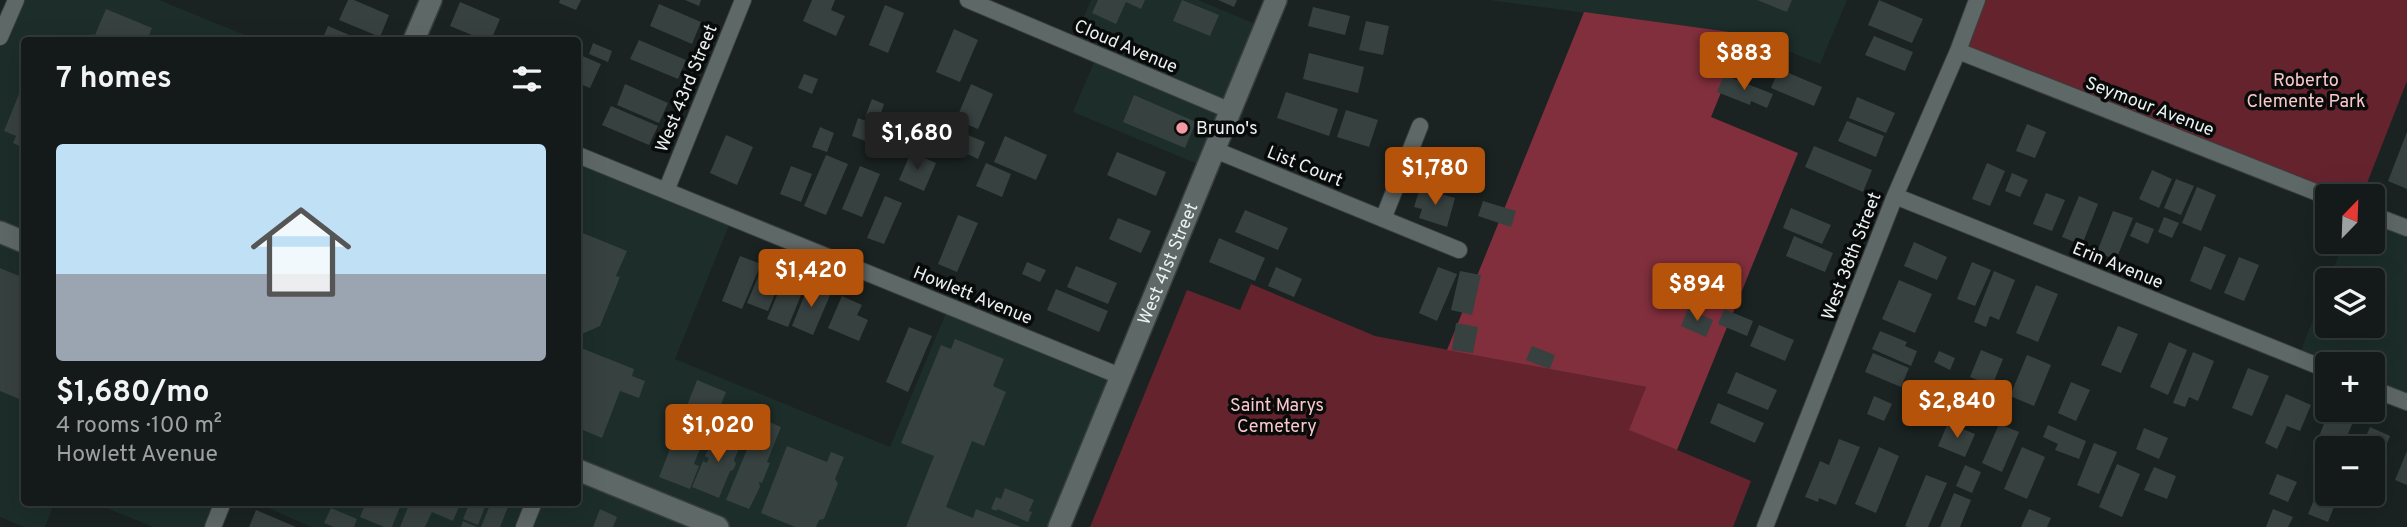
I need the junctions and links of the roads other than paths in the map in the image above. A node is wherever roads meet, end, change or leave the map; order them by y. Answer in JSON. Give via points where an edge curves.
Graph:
{"nodes":[{"id":1,"x":16,"y":0,"type":"edge"},
{"id":2,"x":430,"y":0,"type":"edge"},
{"id":3,"x":743,"y":0,"type":"edge"},
{"id":4,"x":968,"y":0,"type":"edge"},
{"id":5,"x":1276,"y":0,"type":"edge"},
{"id":6,"x":1977,"y":0,"type":"edge"},
{"id":7,"x":0,"y":37,"type":"edge"},
{"id":8,"x":415,"y":37,"type":"edge"},
{"id":9,"x":1958,"y":51,"type":"junction"},
{"id":10,"x":1231,"y":111,"type":"junction"},
{"id":11,"x":1420,"y":126,"type":"dead end"},
{"id":12,"x":1215,"y":150,"type":"junction"},
{"id":13,"x":581,"y":156,"type":"edge"},
{"id":14,"x":666,"y":191,"type":"junction"},
{"id":15,"x":2315,"y":192,"type":"edge"},
{"id":16,"x":1895,"y":196,"type":"junction"},
{"id":17,"x":1382,"y":219,"type":"junction"},
{"id":18,"x":2385,"y":220,"type":"edge"},
{"id":19,"x":2407,"y":228,"type":"edge"},
{"id":20,"x":0,"y":232,"type":"edge"},
{"id":21,"x":21,"y":241,"type":"edge"},
{"id":22,"x":1459,"y":250,"type":"dead end"},
{"id":23,"x":2315,"y":365,"type":"edge"},
{"id":24,"x":1120,"y":376,"type":"junction"},
{"id":25,"x":2385,"y":393,"type":"edge"},
{"id":26,"x":2407,"y":402,"type":"edge"},
{"id":27,"x":581,"y":471,"type":"edge"},
{"id":28,"x":221,"y":506,"type":"edge"},
{"id":29,"x":532,"y":506,"type":"edge"},
{"id":30,"x":1766,"y":524,"type":"edge"},
{"id":31,"x":213,"y":527,"type":"edge"},
{"id":32,"x":524,"y":527,"type":"edge"},
{"id":33,"x":718,"y":527,"type":"edge"},
{"id":34,"x":1059,"y":527,"type":"edge"},
{"id":35,"x":1783,"y":527,"type":"edge"}],
"edges":[{"from":1,"to":7,"type":"street"},
{"from":2,"to":8,"type":"street"},
{"from":3,"to":14,"type":"street","name":"West 43rd Street"},
{"from":4,"to":10,"type":"street","name":"Cloud Avenue"},
{"from":5,"to":10,"type":"street","name":"West 41st Street"},
{"from":6,"to":9,"type":"street","name":"West 38th Street"},
{"from":9,"to":15,"type":"street","name":"Seymour Avenue"},
{"from":9,"to":16,"type":"street","name":"West 38th Street"},
{"from":10,"to":12,"type":"street","name":"West 41st Street"},
{"from":11,"to":17,"type":"street"},
{"from":12,"to":17,"type":"street","name":"List Court"},
{"from":12,"to":24,"type":"street","name":"West 41st Street"},
{"from":13,"to":14,"type":"street","name":"Howlett Avenue"},
{"from":14,"to":24,"type":"street","name":"Howlett Avenue"},
{"from":16,"to":23,"type":"street","name":"Erin Avenue"},
{"from":16,"to":30,"type":"street","name":"West 38th Street"},
{"from":17,"to":22,"type":"street","name":"List Court"},
{"from":18,"to":19,"type":"street"},
{"from":20,"to":21,"type":"street"},
{"from":24,"to":34,"type":"street","name":"West 41st Street"},
{"from":25,"to":26,"type":"street"},
{"from":27,"to":33,"type":"street"},
{"from":28,"to":31,"type":"street"},
{"from":29,"to":32,"type":"street"},
{"from":30,"to":35,"type":"street"}]}
